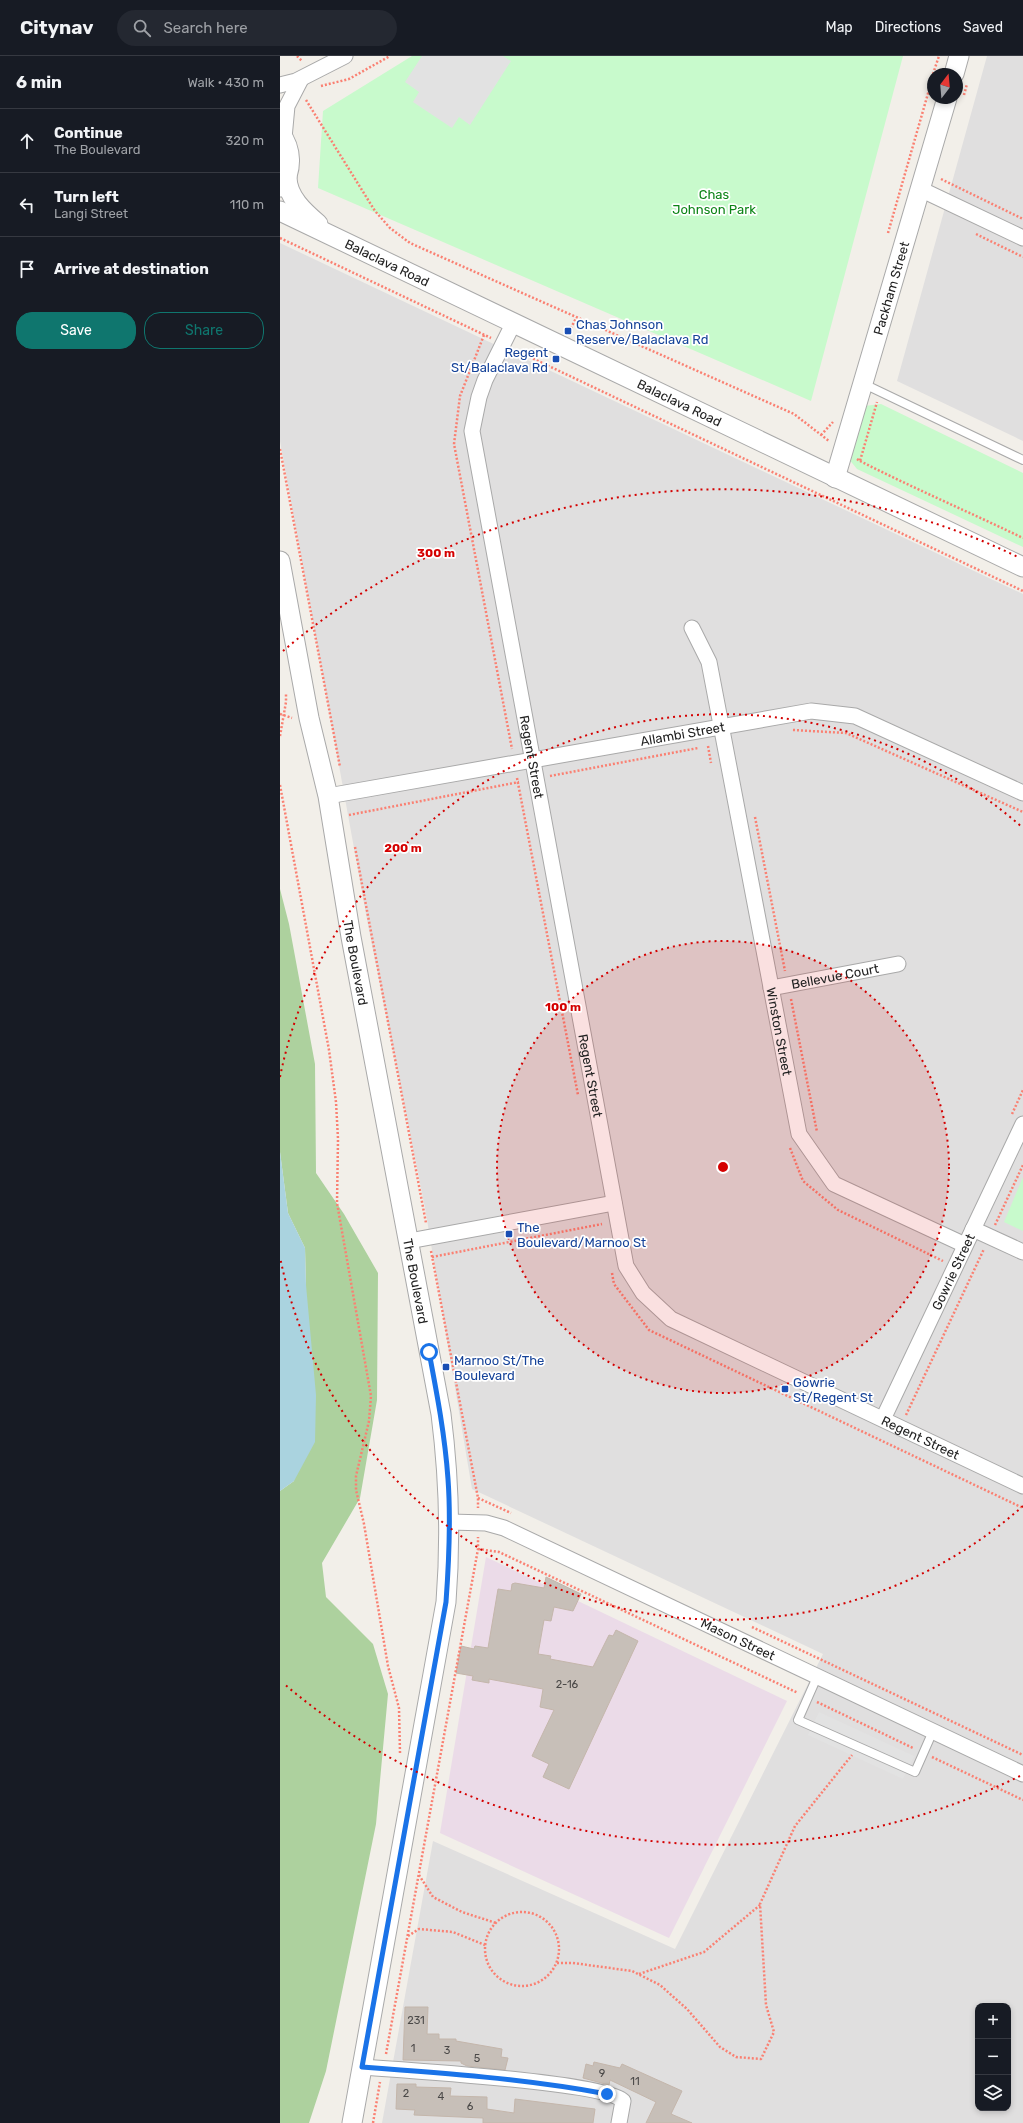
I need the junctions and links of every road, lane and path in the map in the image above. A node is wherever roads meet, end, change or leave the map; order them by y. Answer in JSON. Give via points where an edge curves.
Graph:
{"nodes":[{"id":1,"x":345,"y":56,"type":"edge"},
{"id":2,"x":390,"y":56,"type":"edge"},
{"id":3,"x":939,"y":56,"type":"edge"},
{"id":4,"x":959,"y":56,"type":"edge"},
{"id":5,"x":935,"y":68,"type":"edge"},
{"id":6,"x":956,"y":68,"type":"edge"},
{"id":7,"x":298,"y":83,"type":"junction"},
{"id":8,"x":280,"y":85,"type":"edge"},
{"id":9,"x":314,"y":88,"type":"dead end"},
{"id":10,"x":927,"y":96,"type":"edge"},
{"id":11,"x":280,"y":98,"type":"edge"},
{"id":12,"x":945,"y":104,"type":"edge"},
{"id":13,"x":282,"y":135,"type":"edge"},
{"id":14,"x":940,"y":179,"type":"dead end"},
{"id":15,"x":283,"y":183,"type":"edge"},
{"id":16,"x":920,"y":189,"type":"junction"},
{"id":17,"x":280,"y":212,"type":"edge"},
{"id":18,"x":1023,"y":220,"type":"edge"},
{"id":19,"x":887,"y":237,"type":"dead end"},
{"id":20,"x":280,"y":238,"type":"edge"},
{"id":21,"x":1023,"y":238,"type":"edge"},
{"id":22,"x":336,"y":239,"type":"junction"},
{"id":23,"x":514,"y":322,"type":"junction"},
{"id":24,"x":484,"y":335,"type":"junction"},
{"id":25,"x":502,"y":343,"type":"junction"},
{"id":26,"x":511,"y":357,"type":"dead end"},
{"id":27,"x":872,"y":388,"type":"junction"},
{"id":28,"x":834,"y":421,"type":"dead end"},
{"id":29,"x":821,"y":435,"type":"junction"},
{"id":30,"x":852,"y":456,"type":"junction"},
{"id":31,"x":1023,"y":460,"type":"edge"},
{"id":32,"x":835,"y":478,"type":"junction"},
{"id":33,"x":1023,"y":538,"type":"edge"},
{"id":34,"x":280,"y":561,"type":"edge"},
{"id":35,"x":1023,"y":567,"type":"edge"},
{"id":36,"x":1023,"y":591,"type":"edge"},
{"id":37,"x":692,"y":628,"type":"dead end"},
{"id":38,"x":286,"y":691,"type":"dead end"},
{"id":39,"x":722,"y":726,"type":"junction"},
{"id":40,"x":790,"y":730,"type":"dead end"},
{"id":41,"x":280,"y":736,"type":"edge"},
{"id":42,"x":724,"y":743,"type":"junction"},
{"id":43,"x":539,"y":759,"type":"junction"},
{"id":44,"x":515,"y":763,"type":"junction"},
{"id":45,"x":543,"y":777,"type":"junction"},
{"id":46,"x":518,"y":782,"type":"junction"},
{"id":47,"x":551,"y":784,"type":"dead end"},
{"id":48,"x":280,"y":786,"type":"edge"},
{"id":49,"x":1023,"y":792,"type":"edge"},
{"id":50,"x":328,"y":796,"type":"junction"},
{"id":51,"x":1023,"y":812,"type":"edge"},
{"id":52,"x":349,"y":815,"type":"dead end"},
{"id":53,"x":755,"y":816,"type":"dead end"},
{"id":54,"x":898,"y":964,"type":"dead end"},
{"id":55,"x":788,"y":985,"type":"junction"},
{"id":56,"x":771,"y":988,"type":"junction"},
{"id":57,"x":578,"y":1096,"type":"dead end"},
{"id":58,"x":1023,"y":1124,"type":"edge"},
{"id":59,"x":818,"y":1138,"type":"dead end"},
{"id":60,"x":1023,"y":1165,"type":"edge"},
{"id":61,"x":614,"y":1203,"type":"junction"},
{"id":62,"x":599,"y":1205,"type":"junction"},
{"id":63,"x":602,"y":1224,"type":"junction"},
{"id":64,"x":973,"y":1228,"type":"junction"},
{"id":65,"x":604,"y":1232,"type":"dead end"},
{"id":66,"x":990,"y":1236,"type":"junction"},
{"id":67,"x":409,"y":1241,"type":"junction"},
{"id":68,"x":965,"y":1245,"type":"junction"},
{"id":69,"x":1023,"y":1252,"type":"edge"},
{"id":70,"x":432,"y":1257,"type":"dead end"},
{"id":71,"x":611,"y":1269,"type":"dead end"},
{"id":72,"x":885,"y":1413,"type":"junction"},
{"id":73,"x":906,"y":1415,"type":"junction"},
{"id":74,"x":913,"y":1419,"type":"dead end"},
{"id":75,"x":1023,"y":1486,"type":"edge"},
{"id":76,"x":1023,"y":1508,"type":"edge"},
{"id":77,"x":450,"y":1522,"type":"junction"},
{"id":78,"x":478,"y":1549,"type":"dead end"},
{"id":79,"x":817,"y":1676,"type":"junction"},
{"id":80,"x":807,"y":1698,"type":"junction"},
{"id":81,"x":933,"y":1732,"type":"junction"},
{"id":82,"x":859,"y":1747,"type":"junction"},
{"id":83,"x":923,"y":1753,"type":"junction"},
{"id":84,"x":400,"y":1756,"type":"dead end"},
{"id":85,"x":1023,"y":1774,"type":"edge"},
{"id":86,"x":1023,"y":1800,"type":"edge"},
{"id":87,"x":419,"y":1875,"type":"dead end"},
{"id":88,"x":760,"y":1904,"type":"junction"},
{"id":89,"x":496,"y":1922,"type":"junction"},
{"id":90,"x":407,"y":1936,"type":"dead end"},
{"id":91,"x":485,"y":1945,"type":"junction"},
{"id":92,"x":557,"y":1963,"type":"junction"},
{"id":93,"x":639,"y":1974,"type":"junction"},
{"id":94,"x":362,"y":2067,"type":"junction"},
{"id":95,"x":352,"y":2123,"type":"edge"},
{"id":96,"x":619,"y":2123,"type":"edge"}],
"edges":[{"from":1,"to":7,"type":"street"},
{"from":2,"to":9,"type":"path","via":[[349,79]]},
{"from":3,"to":5,"type":"path"},
{"from":4,"to":6,"type":"street"},
{"from":7,"to":8,"type":"street"},
{"from":7,"to":11,"type":"street"},
{"from":7,"to":13,"type":"street","via":[[285,116]]},
{"from":7,"to":29,"type":"path","via":[[375,211],[400,237],[429,253],[794,414]]},
{"from":10,"to":19,"type":"path"},
{"from":12,"to":16,"type":"street","name":"Packham Street"},
{"from":13,"to":15,"type":"street","via":[[290,157]]},
{"from":14,"to":18,"type":"path"},
{"from":15,"to":22,"type":"street","name":"Balaclava Road","via":[[311,218]]},
{"from":16,"to":21,"type":"street"},
{"from":16,"to":27,"type":"street","name":"Packham Street"},
{"from":17,"to":22,"type":"street","name":"Balaclava Road"},
{"from":20,"to":24,"type":"path"},
{"from":22,"to":23,"type":"street","name":"Balaclava Road"},
{"from":23,"to":25,"type":"street","name":"Regent Street"},
{"from":23,"to":32,"type":"street","name":"Balaclava Road"},
{"from":24,"to":25,"type":"path"},
{"from":24,"to":44,"type":"path","via":[[460,396],[454,444]]},
{"from":25,"to":43,"type":"street","name":"Regent Street","via":[[479,397],[472,431]]},
{"from":26,"to":36,"type":"path","via":[[513,349]]},
{"from":27,"to":30,"type":"street","name":"Packham Street"},
{"from":27,"to":30,"type":"path"},
{"from":27,"to":31,"type":"lane"},
{"from":28,"to":29,"type":"path"},
{"from":29,"to":30,"type":"path"},
{"from":30,"to":32,"type":"street","name":"Packham Street"},
{"from":30,"to":33,"type":"path","via":[[919,492]]},
{"from":32,"to":35,"type":"street","name":"Balaclava Road"},
{"from":34,"to":50,"type":"street","name":"The Boulevard","via":[[309,718]]},
{"from":37,"to":39,"type":"street","name":"Winston Street","via":[[709,662]]},
{"from":38,"to":41,"type":"path"},
{"from":39,"to":42,"type":"street","name":"Winston Street"},
{"from":39,"to":43,"type":"street","name":"Allambi Street"},
{"from":39,"to":49,"type":"street","name":"Allambi Street","via":[[811,711],[855,716]]},
{"from":40,"to":51,"type":"path","via":[[846,733]]},
{"from":42,"to":45,"type":"path"},
{"from":42,"to":56,"type":"street","name":"Winston Street"},
{"from":43,"to":44,"type":"street","name":"Allambi Street"},
{"from":43,"to":45,"type":"street","name":"Regent Street"},
{"from":43,"to":45,"type":"path"},
{"from":44,"to":46,"type":"path"},
{"from":44,"to":50,"type":"street","name":"Allambi Street"},
{"from":45,"to":46,"type":"path"},
{"from":45,"to":47,"type":"path"},
{"from":45,"to":61,"type":"street","name":"Regent Street"},
{"from":46,"to":52,"type":"path"},
{"from":46,"to":57,"type":"path"},
{"from":48,"to":84,"type":"path","via":[[326,1034],[336,1102],[337,1203],[371,1396],[369,1421],[356,1476],[356,1490],[388,1666],[399,1708]]},
{"from":50,"to":67,"type":"street","name":"The Boulevard","via":[[351,936]]},
{"from":53,"to":55,"type":"path"},
{"from":54,"to":55,"type":"street","name":"Bellevue Court"},
{"from":55,"to":56,"type":"street","name":"Bellevue Court"},
{"from":55,"to":59,"type":"path"},
{"from":56,"to":68,"type":"street","name":"Winston Street","via":[[799,1134],[834,1184]]},
{"from":58,"to":64,"type":"street","name":"Gowrie Street"},
{"from":60,"to":66,"type":"path"},
{"from":61,"to":62,"type":"street"},
{"from":61,"to":72,"type":"street","name":"Regent Street","via":[[626,1266],[643,1293],[671,1319]]},
{"from":62,"to":63,"type":"path"},
{"from":62,"to":67,"type":"street"},
{"from":63,"to":65,"type":"path"},
{"from":63,"to":70,"type":"path"},
{"from":64,"to":66,"type":"street"},
{"from":64,"to":68,"type":"street","name":"Gowrie Street"},
{"from":66,"to":69,"type":"street"},
{"from":66,"to":73,"type":"path"},
{"from":67,"to":77,"type":"street","name":"The Boulevard","via":[[441,1414]]},
{"from":68,"to":72,"type":"street","name":"Gowrie Street"},
{"from":71,"to":76,"type":"path","via":[[614,1284],[649,1330]]},
{"from":72,"to":73,"type":"path"},
{"from":72,"to":75,"type":"street","name":"Regent Street"},
{"from":73,"to":74,"type":"path"},
{"from":77,"to":79,"type":"street","name":"Mason Street","via":[[486,1523],[504,1528]]},
{"from":77,"to":94,"type":"street","name":"The Boulevard","via":[[442,1632]]},
{"from":78,"to":80,"type":"path","via":[[499,1552]]},
{"from":79,"to":80,"type":"lane"},
{"from":79,"to":81,"type":"street","name":"Mason Street"},
{"from":80,"to":82,"type":"lane","via":[[798,1720]]},
{"from":80,"to":83,"type":"path"},
{"from":81,"to":83,"type":"lane"},
{"from":81,"to":85,"type":"street","name":"Mason Street"},
{"from":82,"to":83,"type":"lane","via":[[915,1772]]},
{"from":82,"to":88,"type":"path","via":[[795,1826]]},
{"from":83,"to":86,"type":"path"},
{"from":87,"to":89,"type":"path","via":[[433,1897],[462,1912]]},
{"from":88,"to":93,"type":"path","via":[[704,1952]]},
{"from":88,"to":93,"type":"path","via":[[766,2005],[774,2032],[761,2059],[736,2057],[720,2047],[687,2009],[660,1985]]},
{"from":89,"to":91,"type":"path","via":[[488,1933]]},
{"from":89,"to":92,"type":"path","via":[[506,1915],[518,1912],[531,1913],[543,1918],[552,1926],[558,1938],[560,1951]]},
{"from":90,"to":91,"type":"path","via":[[419,1929],[453,1932]]},
{"from":91,"to":92,"type":"path","via":[[490,1968],[498,1977],[514,1985],[531,1985],[542,1981]]},
{"from":92,"to":93,"type":"path","via":[[573,1963]]},
{"from":94,"to":95,"type":"street","name":"The Boulevard"},
{"from":94,"to":96,"type":"street","via":[[467,2074],[607,2094],[620,2097],[623,2101]]}]}
